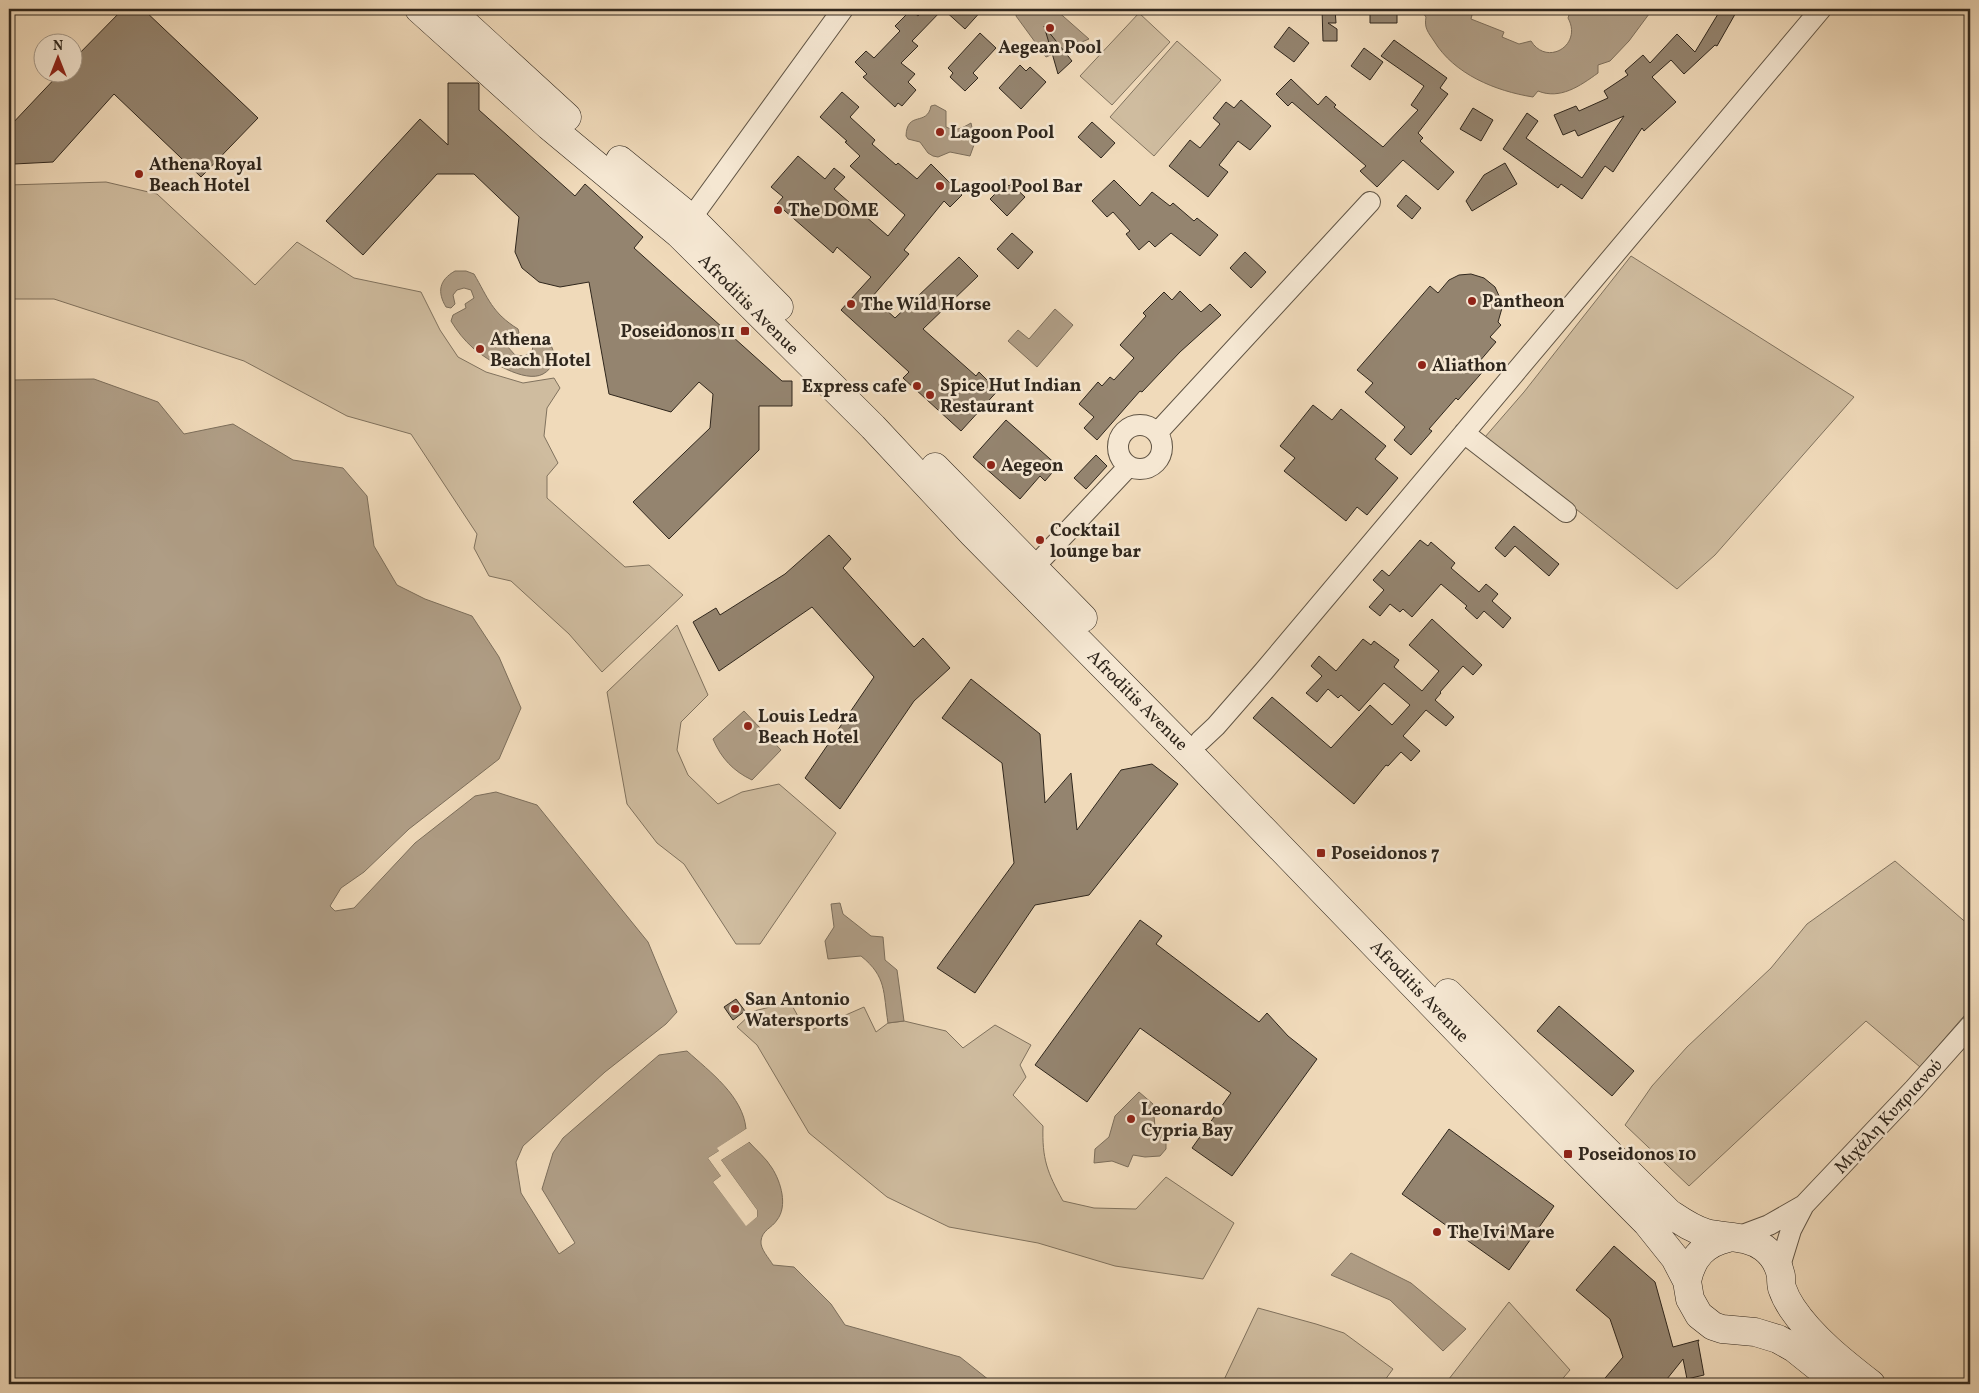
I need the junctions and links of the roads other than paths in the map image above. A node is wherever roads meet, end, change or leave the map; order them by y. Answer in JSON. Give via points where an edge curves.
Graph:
{"nodes":[{"id":1,"x":419,"y":9,"type":"edge"},
{"id":2,"x":449,"y":9,"type":"edge"},
{"id":3,"x":843,"y":9,"type":"edge"},
{"id":4,"x":1821,"y":9,"type":"edge"},
{"id":5,"x":1370,"y":202,"type":"dead end"},
{"id":6,"x":685,"y":226,"type":"junction"},
{"id":7,"x":1157,"y":433,"type":"junction"},
{"id":8,"x":1464,"y":433,"type":"junction"},
{"id":9,"x":1129,"y":466,"type":"junction"},
{"id":10,"x":1566,"y":512,"type":"dead end"},
{"id":11,"x":1034,"y":567,"type":"junction"},
{"id":12,"x":1200,"y":741,"type":"junction"},
{"id":13,"x":1970,"y":1026,"type":"edge"},
{"id":14,"x":1804,"y":1205,"type":"junction"},
{"id":15,"x":1733,"y":1238,"type":"junction"},
{"id":16,"x":1780,"y":1278,"type":"junction"},
{"id":17,"x":1688,"y":1281,"type":"junction"},
{"id":18,"x":1740,"y":1331,"type":"junction"},
{"id":19,"x":1838,"y":1384,"type":"edge"},
{"id":20,"x":1872,"y":1384,"type":"edge"}],
"edges":[{"from":1,"to":6,"type":"main road","name":"Afroditis Avenue","via":[[549,126]]},
{"from":2,"to":6,"type":"main road","name":"Afroditis Avenue"},
{"from":3,"to":6,"type":"street"},
{"from":4,"to":8,"type":"street"},
{"from":5,"to":7,"type":"street"},
{"from":6,"to":11,"type":"main road","name":"Afroditis Avenue","via":[[883,415]]},
{"from":6,"to":17,"type":"main road","name":"Afroditis Avenue","via":[[973,534],[1636,1211],[1668,1248]]},
{"from":7,"to":9,"type":"street","via":[[1162,446],[1159,459],[1143,469]]},
{"from":7,"to":9,"type":"street","via":[[1141,425],[1123,433],[1119,451]]},
{"from":8,"to":10,"type":"street"},
{"from":8,"to":12,"type":"street","via":[[1258,678]]},
{"from":9,"to":11,"type":"street"},
{"from":11,"to":12,"type":"main road","name":"Afroditis Avenue"},
{"from":12,"to":15,"type":"main road","name":"Afroditis Avenue","via":[[1669,1212],[1691,1227]]},
{"from":13,"to":14,"type":"street","name":"Μιχάλη Κυπριανού"},
{"from":14,"to":15,"type":"street","name":"Μιχάλη Κυπριανού","via":[[1769,1225]]},
{"from":14,"to":16,"type":"street","name":"Μιχάλη Κυπριανού","via":[[1791,1230]]},
{"from":15,"to":16,"type":"main road","name":"Afroditis Avenue","via":[[1763,1247],[1770,1253]]},
{"from":15,"to":17,"type":"main road","via":[[1704,1249],[1692,1263]]},
{"from":16,"to":18,"type":"main road","via":[[1780,1296],[1772,1313],[1758,1325]]},
{"from":16,"to":20,"type":"main road","name":"Afroditis Avenue","via":[[1792,1308],[1814,1335]]},
{"from":17,"to":18,"type":"main road","name":"Afroditis Avenue","via":[[1693,1307],[1706,1321],[1722,1329]]},
{"from":18,"to":19,"type":"main road","name":"Afroditis Avenue","via":[[1778,1339]]}]}
